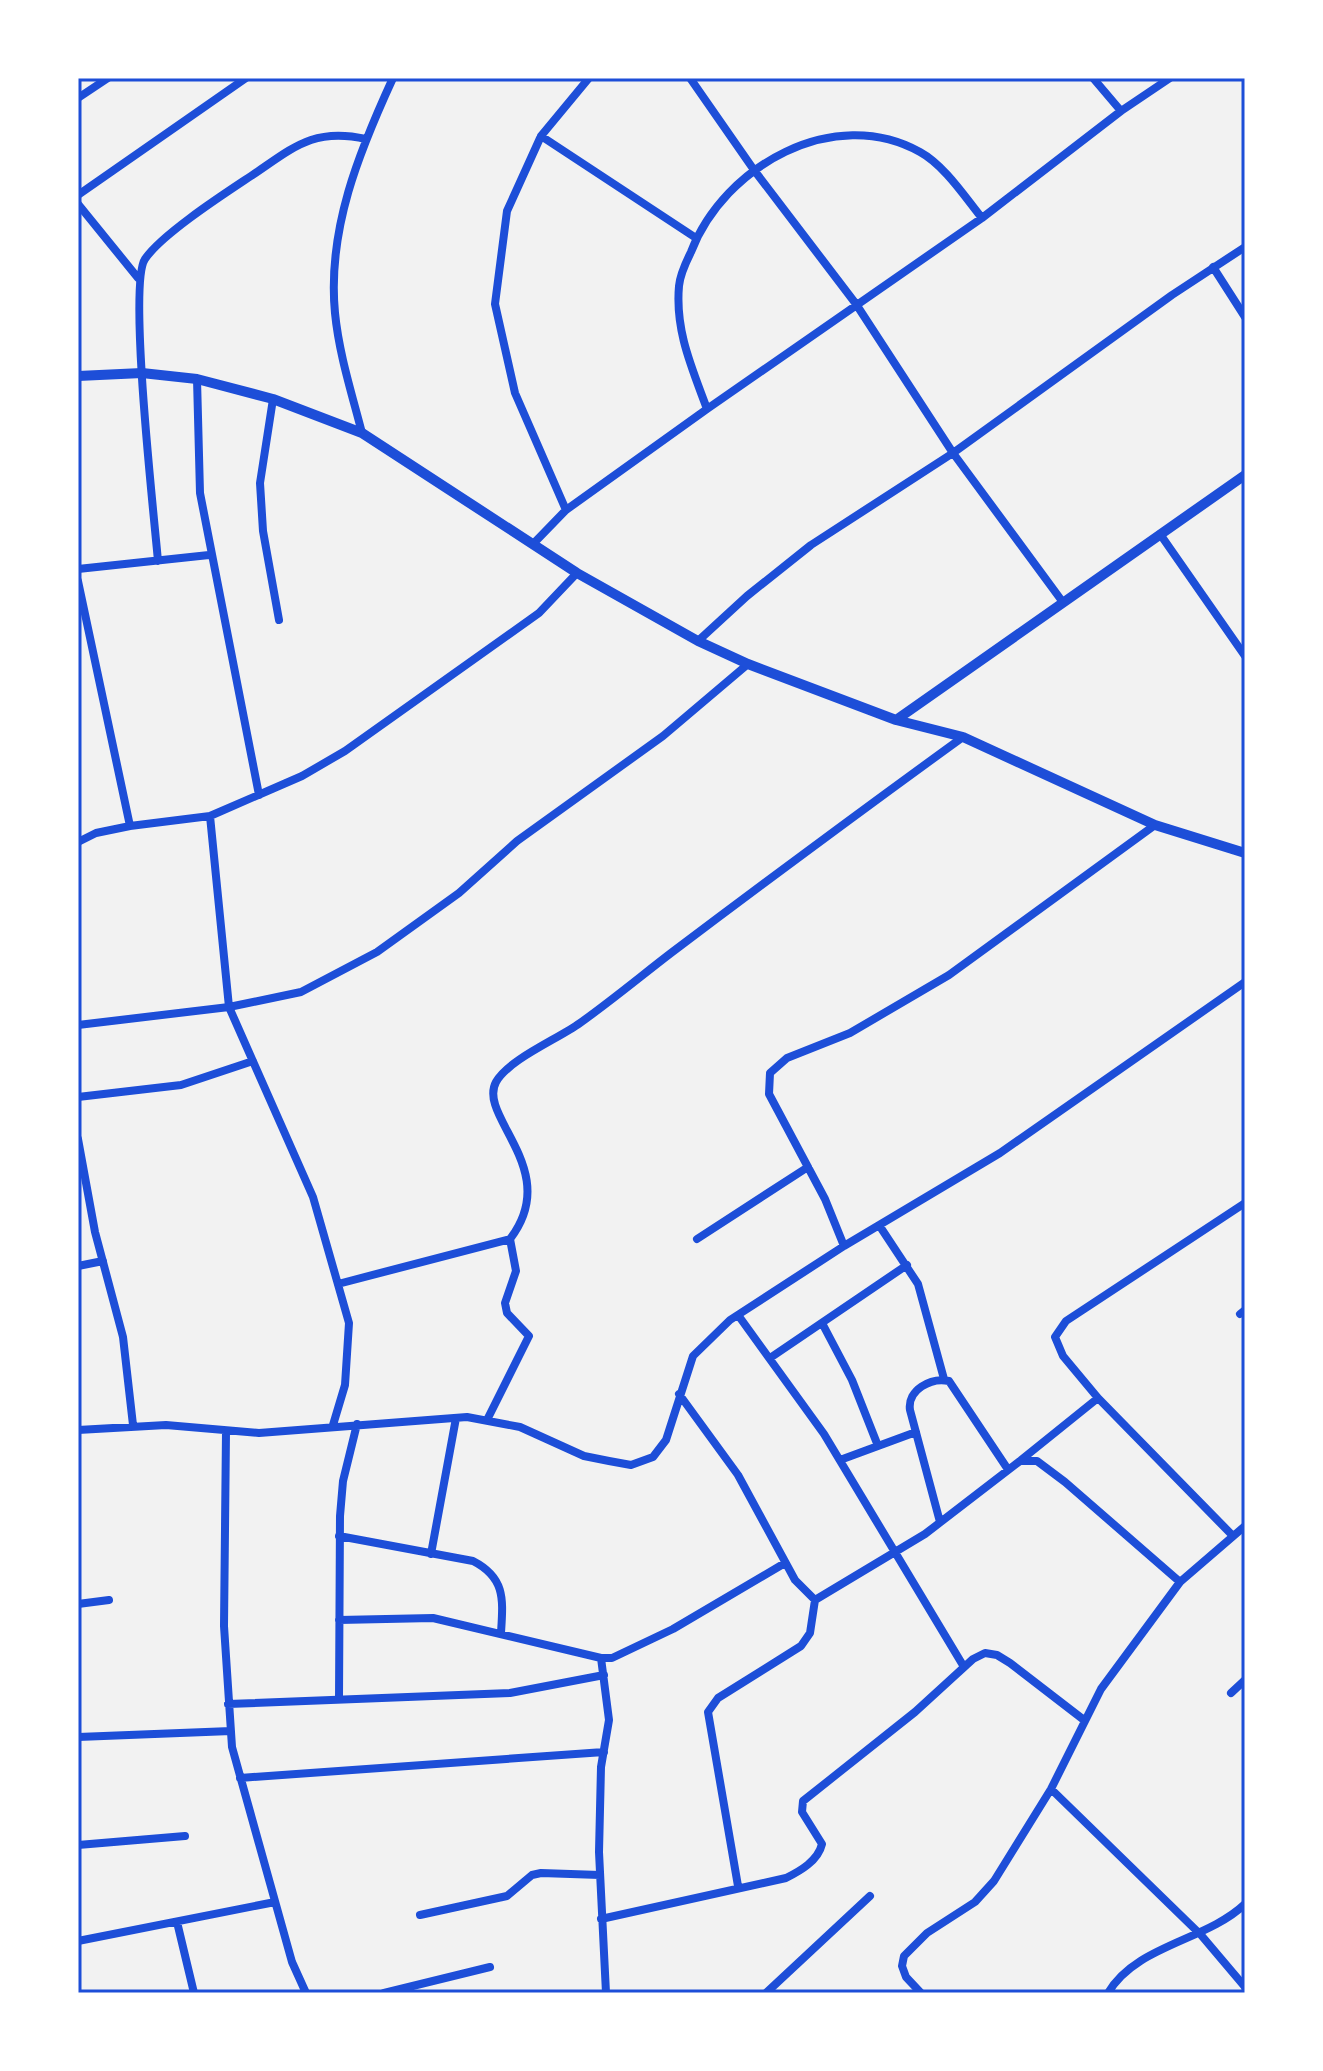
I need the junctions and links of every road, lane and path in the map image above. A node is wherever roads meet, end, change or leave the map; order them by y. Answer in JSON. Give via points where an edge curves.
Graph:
{"nodes":[{"id":1,"x":108,"y":78,"type":"edge"},
{"id":2,"x":246,"y":78,"type":"edge"},
{"id":3,"x":393,"y":78,"type":"edge"},
{"id":4,"x":589,"y":78,"type":"edge"},
{"id":5,"x":690,"y":78,"type":"edge"},
{"id":6,"x":1093,"y":78,"type":"edge"},
{"id":7,"x":1170,"y":78,"type":"edge"},
{"id":8,"x":78,"y":98,"type":"edge"},
{"id":9,"x":1121,"y":111,"type":"junction"},
{"id":10,"x":541,"y":136,"type":"junction"},
{"id":11,"x":366,"y":139,"type":"junction"},
{"id":12,"x":754,"y":170,"type":"junction"},
{"id":13,"x":78,"y":195,"type":"edge"},
{"id":14,"x":78,"y":204,"type":"edge"},
{"id":15,"x":982,"y":218,"type":"junction"},
{"id":16,"x":696,"y":238,"type":"junction"},
{"id":17,"x":1245,"y":247,"type":"edge"},
{"id":18,"x":1213,"y":267,"type":"junction"},
{"id":19,"x":138,"y":278,"type":"junction"},
{"id":20,"x":856,"y":304,"type":"junction"},
{"id":21,"x":1245,"y":317,"type":"edge"},
{"id":22,"x":142,"y":373,"type":"junction"},
{"id":23,"x":78,"y":376,"type":"edge"},
{"id":24,"x":197,"y":379,"type":"junction"},
{"id":25,"x":273,"y":399,"type":"junction"},
{"id":26,"x":707,"y":409,"type":"junction"},
{"id":27,"x":362,"y":433,"type":"junction"},
{"id":28,"x":953,"y":453,"type":"junction"},
{"id":29,"x":1245,"y":475,"type":"edge"},
{"id":30,"x":566,"y":510,"type":"junction"},
{"id":31,"x":1160,"y":534,"type":"junction"},
{"id":32,"x":533,"y":544,"type":"junction"},
{"id":33,"x":209,"y":555,"type":"junction"},
{"id":34,"x":158,"y":561,"type":"junction"},
{"id":35,"x":78,"y":569,"type":"edge"},
{"id":36,"x":577,"y":573,"type":"junction"},
{"id":37,"x":78,"y":581,"type":"edge"},
{"id":38,"x":1062,"y":601,"type":"junction"},
{"id":39,"x":279,"y":620,"type":"dead end"},
{"id":40,"x":698,"y":641,"type":"junction"},
{"id":41,"x":1245,"y":656,"type":"edge"},
{"id":42,"x":748,"y":664,"type":"junction"},
{"id":43,"x":896,"y":720,"type":"junction"},
{"id":44,"x":963,"y":737,"type":"junction"},
{"id":45,"x":259,"y":795,"type":"junction"},
{"id":46,"x":210,"y":816,"type":"junction"},
{"id":47,"x":1155,"y":825,"type":"junction"},
{"id":48,"x":130,"y":826,"type":"junction"},
{"id":49,"x":78,"y":842,"type":"edge"},
{"id":50,"x":1245,"y":853,"type":"edge"},
{"id":51,"x":1245,"y":982,"type":"edge"},
{"id":52,"x":229,"y":1007,"type":"junction"},
{"id":53,"x":78,"y":1025,"type":"edge"},
{"id":54,"x":253,"y":1061,"type":"junction"},
{"id":55,"x":78,"y":1097,"type":"edge"},
{"id":56,"x":78,"y":1139,"type":"edge"},
{"id":57,"x":808,"y":1167,"type":"junction"},
{"id":58,"x":1245,"y":1203,"type":"edge"},
{"id":59,"x":879,"y":1225,"type":"junction"},
{"id":60,"x":510,"y":1239,"type":"junction"},
{"id":61,"x":697,"y":1239,"type":"dead end"},
{"id":62,"x":844,"y":1246,"type":"junction"},
{"id":63,"x":103,"y":1261,"type":"junction"},
{"id":64,"x":907,"y":1265,"type":"junction"},
{"id":65,"x":78,"y":1266,"type":"edge"},
{"id":66,"x":338,"y":1284,"type":"junction"},
{"id":67,"x":738,"y":1315,"type":"junction"},
{"id":68,"x":822,"y":1323,"type":"junction"},
{"id":69,"x":770,"y":1358,"type":"junction"},
{"id":70,"x":944,"y":1379,"type":"junction"},
{"id":71,"x":679,"y":1394,"type":"junction"},
{"id":72,"x":1098,"y":1398,"type":"junction"},
{"id":73,"x":456,"y":1418,"type":"junction"},
{"id":74,"x":487,"y":1420,"type":"junction"},
{"id":75,"x":357,"y":1424,"type":"junction"},
{"id":76,"x":133,"y":1425,"type":"junction"},
{"id":77,"x":333,"y":1425,"type":"junction"},
{"id":78,"x":78,"y":1430,"type":"edge"},
{"id":79,"x":226,"y":1432,"type":"junction"},
{"id":80,"x":916,"y":1432,"type":"junction"},
{"id":81,"x":878,"y":1446,"type":"junction"},
{"id":82,"x":840,"y":1460,"type":"junction"},
{"id":83,"x":1020,"y":1461,"type":"junction"},
{"id":84,"x":1007,"y":1468,"type":"junction"},
{"id":85,"x":940,"y":1522,"type":"junction"},
{"id":86,"x":1245,"y":1526,"type":"edge"},
{"id":87,"x":339,"y":1536,"type":"junction"},
{"id":88,"x":1233,"y":1536,"type":"junction"},
{"id":89,"x":896,"y":1552,"type":"junction"},
{"id":90,"x":431,"y":1554,"type":"junction"},
{"id":91,"x":785,"y":1563,"type":"junction"},
{"id":92,"x":1180,"y":1582,"type":"junction"},
{"id":93,"x":109,"y":1600,"type":"dead end"},
{"id":94,"x":815,"y":1600,"type":"junction"},
{"id":95,"x":78,"y":1604,"type":"edge"},
{"id":96,"x":339,"y":1620,"type":"junction"},
{"id":97,"x":501,"y":1633,"type":"junction"},
{"id":98,"x":601,"y":1658,"type":"junction"},
{"id":99,"x":964,"y":1667,"type":"junction"},
{"id":100,"x":604,"y":1675,"type":"junction"},
{"id":101,"x":1245,"y":1680,"type":"edge"},
{"id":102,"x":1231,"y":1693,"type":"dead end"},
{"id":103,"x":339,"y":1699,"type":"junction"},
{"id":104,"x":228,"y":1704,"type":"junction"},
{"id":105,"x":1084,"y":1720,"type":"junction"},
{"id":106,"x":231,"y":1731,"type":"junction"},
{"id":107,"x":78,"y":1737,"type":"edge"},
{"id":108,"x":604,"y":1752,"type":"junction"},
{"id":109,"x":240,"y":1778,"type":"junction"},
{"id":110,"x":1051,"y":1789,"type":"junction"},
{"id":111,"x":185,"y":1836,"type":"dead end"},
{"id":112,"x":78,"y":1845,"type":"edge"},
{"id":113,"x":600,"y":1875,"type":"junction"},
{"id":114,"x":738,"y":1886,"type":"junction"},
{"id":115,"x":870,"y":1896,"type":"dead end"},
{"id":116,"x":275,"y":1902,"type":"junction"},
{"id":117,"x":1245,"y":1904,"type":"edge"},
{"id":118,"x":420,"y":1915,"type":"dead end"},
{"id":119,"x":601,"y":1919,"type":"junction"},
{"id":120,"x":177,"y":1922,"type":"junction"},
{"id":121,"x":1201,"y":1935,"type":"junction"},
{"id":122,"x":78,"y":1941,"type":"edge"},
{"id":123,"x":490,"y":1967,"type":"dead end"},
{"id":124,"x":1245,"y":1987,"type":"edge"},
{"id":125,"x":408,"y":1989,"type":"edge"},
{"id":126,"x":1113,"y":1991,"type":"edge"},
{"id":127,"x":194,"y":1993,"type":"edge"},
{"id":128,"x":306,"y":1993,"type":"edge"},
{"id":129,"x":384,"y":1993,"type":"edge"},
{"id":130,"x":606,"y":1993,"type":"edge"},
{"id":131,"x":766,"y":1993,"type":"edge"},
{"id":132,"x":921,"y":1993,"type":"edge"}],
"edges":[{"from":1,"to":8,"type":"street"},
{"from":2,"to":13,"type":"street"},
{"from":3,"to":11,"type":"street"},
{"from":4,"to":10,"type":"street"},
{"from":5,"to":12,"type":"street"},
{"from":6,"to":9,"type":"street"},
{"from":7,"to":9,"type":"street"},
{"from":9,"to":15,"type":"street"},
{"from":10,"to":16,"type":"street"},
{"from":10,"to":30,"type":"street","via":[[507,211],[495,304],[515,393]]},
{"from":11,"to":19,"type":"street","via":[[339,133],[300,144],[156,247]]},
{"from":11,"to":27,"type":"street","via":[[355,165],[334,270],[335,314]]},
{"from":12,"to":15,"type":"street","via":[[822,138],[873,134],[921,152]]},
{"from":12,"to":16,"type":"street","via":[[722,199]]},
{"from":12,"to":20,"type":"street"},
{"from":14,"to":19,"type":"street"},
{"from":15,"to":20,"type":"street"},
{"from":16,"to":26,"type":"street","via":[[679,283],[679,332]]},
{"from":17,"to":18,"type":"street"},
{"from":18,"to":21,"type":"street"},
{"from":18,"to":28,"type":"street"},
{"from":19,"to":22,"type":"street"},
{"from":20,"to":26,"type":"street"},
{"from":20,"to":28,"type":"street"},
{"from":22,"to":23,"type":"street"},
{"from":22,"to":24,"type":"street"},
{"from":22,"to":34,"type":"street"},
{"from":24,"to":25,"type":"street"},
{"from":24,"to":33,"type":"street","via":[[196,434]]},
{"from":25,"to":27,"type":"street"},
{"from":25,"to":39,"type":"street","via":[[260,483]]},
{"from":26,"to":30,"type":"street"},
{"from":27,"to":32,"type":"street"},
{"from":28,"to":38,"type":"street"},
{"from":28,"to":40,"type":"street","via":[[811,545]]},
{"from":29,"to":31,"type":"street"},
{"from":30,"to":32,"type":"street"},
{"from":31,"to":38,"type":"street"},
{"from":31,"to":41,"type":"street"},
{"from":32,"to":36,"type":"street"},
{"from":33,"to":34,"type":"street"},
{"from":33,"to":45,"type":"street"},
{"from":34,"to":35,"type":"street"},
{"from":36,"to":40,"type":"street"},
{"from":36,"to":45,"type":"street","via":[[539,613],[345,751]]},
{"from":37,"to":48,"type":"street"},
{"from":38,"to":43,"type":"street"},
{"from":40,"to":42,"type":"street"},
{"from":42,"to":43,"type":"street"},
{"from":42,"to":52,"type":"street","via":[[663,736],[517,841],[459,893],[377,952],[301,992]]},
{"from":43,"to":44,"type":"street"},
{"from":44,"to":47,"type":"street"},
{"from":44,"to":60,"type":"street","via":[[580,1024],[504,1073],[494,1085],[495,1101],[529,1182],[528,1205]]},
{"from":45,"to":46,"type":"street"},
{"from":46,"to":48,"type":"street"},
{"from":46,"to":52,"type":"street"},
{"from":47,"to":50,"type":"street"},
{"from":47,"to":57,"type":"street","via":[[949,975],[850,1033],[787,1058],[770,1073],[769,1094]]},
{"from":48,"to":49,"type":"street"},
{"from":51,"to":59,"type":"street","via":[[1037,1129]]},
{"from":52,"to":53,"type":"street"},
{"from":52,"to":54,"type":"street"},
{"from":54,"to":55,"type":"street","via":[[181,1085]]},
{"from":54,"to":66,"type":"street","via":[[313,1197]]},
{"from":56,"to":63,"type":"street"},
{"from":57,"to":61,"type":"street"},
{"from":57,"to":62,"type":"street"},
{"from":58,"to":72,"type":"street","via":[[1066,1321],[1055,1337],[1063,1356]]},
{"from":59,"to":62,"type":"street"},
{"from":59,"to":64,"type":"street"},
{"from":60,"to":66,"type":"street"},
{"from":60,"to":74,"type":"street","via":[[516,1271],[505,1303],[507,1313],[529,1336]]},
{"from":62,"to":67,"type":"street"},
{"from":63,"to":65,"type":"street"},
{"from":63,"to":76,"type":"street","via":[[123,1337]]},
{"from":64,"to":68,"type":"street"},
{"from":64,"to":70,"type":"street","via":[[922,1296]]},
{"from":66,"to":77,"type":"street","via":[[349,1323],[350,1353]]},
{"from":67,"to":69,"type":"street"},
{"from":67,"to":71,"type":"street","via":[[693,1356]]},
{"from":68,"to":69,"type":"street"},
{"from":68,"to":81,"type":"street"},
{"from":69,"to":82,"type":"street"},
{"from":70,"to":80,"type":"street","via":[[911,1395]]},
{"from":70,"to":84,"type":"street","via":[[959,1392]]},
{"from":71,"to":74,"type":"street","via":[[666,1440],[653,1457],[631,1465],[584,1456],[520,1427]]},
{"from":71,"to":91,"type":"street","via":[[738,1475]]},
{"from":72,"to":83,"type":"street"},
{"from":72,"to":88,"type":"street"},
{"from":73,"to":74,"type":"street"},
{"from":73,"to":75,"type":"street"},
{"from":73,"to":90,"type":"street"},
{"from":75,"to":77,"type":"street"},
{"from":75,"to":87,"type":"street","via":[[343,1481]]},
{"from":76,"to":78,"type":"street"},
{"from":76,"to":79,"type":"street"},
{"from":77,"to":79,"type":"street"},
{"from":79,"to":104,"type":"street"},
{"from":80,"to":81,"type":"street"},
{"from":80,"to":85,"type":"street"},
{"from":81,"to":82,"type":"street"},
{"from":82,"to":89,"type":"street"},
{"from":83,"to":84,"type":"street"},
{"from":83,"to":92,"type":"street","via":[[1037,1461],[1065,1482]]},
{"from":84,"to":85,"type":"street"},
{"from":85,"to":89,"type":"street"},
{"from":86,"to":88,"type":"street"},
{"from":87,"to":90,"type":"street"},
{"from":87,"to":96,"type":"street"},
{"from":88,"to":92,"type":"street"},
{"from":89,"to":94,"type":"street"},
{"from":89,"to":99,"type":"street"},
{"from":90,"to":97,"type":"street","via":[[473,1561],[495,1576],[503,1597]]},
{"from":91,"to":94,"type":"street"},
{"from":91,"to":98,"type":"street","via":[[631,1652]]},
{"from":92,"to":105,"type":"street","via":[[1134,1640]]},
{"from":93,"to":95,"type":"street"},
{"from":94,"to":114,"type":"street","via":[[810,1633],[801,1646],[718,1698],[708,1712]]},
{"from":96,"to":97,"type":"street","via":[[433,1618]]},
{"from":96,"to":103,"type":"street"},
{"from":97,"to":98,"type":"street"},
{"from":98,"to":100,"type":"street"},
{"from":99,"to":105,"type":"street","via":[[985,1653],[997,1655]]},
{"from":99,"to":114,"type":"street","via":[[803,1801],[802,1812],[822,1844],[810,1863],[786,1878]]},
{"from":100,"to":103,"type":"street","via":[[510,1693]]},
{"from":100,"to":108,"type":"street","via":[[609,1720]]},
{"from":101,"to":102,"type":"street"},
{"from":103,"to":104,"type":"street"},
{"from":104,"to":106,"type":"street"},
{"from":105,"to":110,"type":"street"},
{"from":106,"to":107,"type":"street"},
{"from":106,"to":109,"type":"street"},
{"from":108,"to":109,"type":"street"},
{"from":108,"to":113,"type":"street"},
{"from":109,"to":116,"type":"street"},
{"from":110,"to":121,"type":"street"},
{"from":110,"to":132,"type":"street","via":[[994,1881],[904,1956],[906,1977]]},
{"from":111,"to":112,"type":"street"},
{"from":113,"to":118,"type":"street","via":[[541,1873],[507,1896]]},
{"from":113,"to":119,"type":"street"},
{"from":114,"to":119,"type":"street"},
{"from":115,"to":131,"type":"street"},
{"from":116,"to":120,"type":"street"},
{"from":116,"to":128,"type":"street"},
{"from":117,"to":121,"type":"street"},
{"from":119,"to":130,"type":"street"},
{"from":120,"to":122,"type":"street"},
{"from":120,"to":127,"type":"street"},
{"from":121,"to":124,"type":"street"},
{"from":121,"to":126,"type":"street","via":[[1152,1955]]},
{"from":123,"to":125,"type":"street"},
{"from":125,"to":129,"type":"street"}]}
